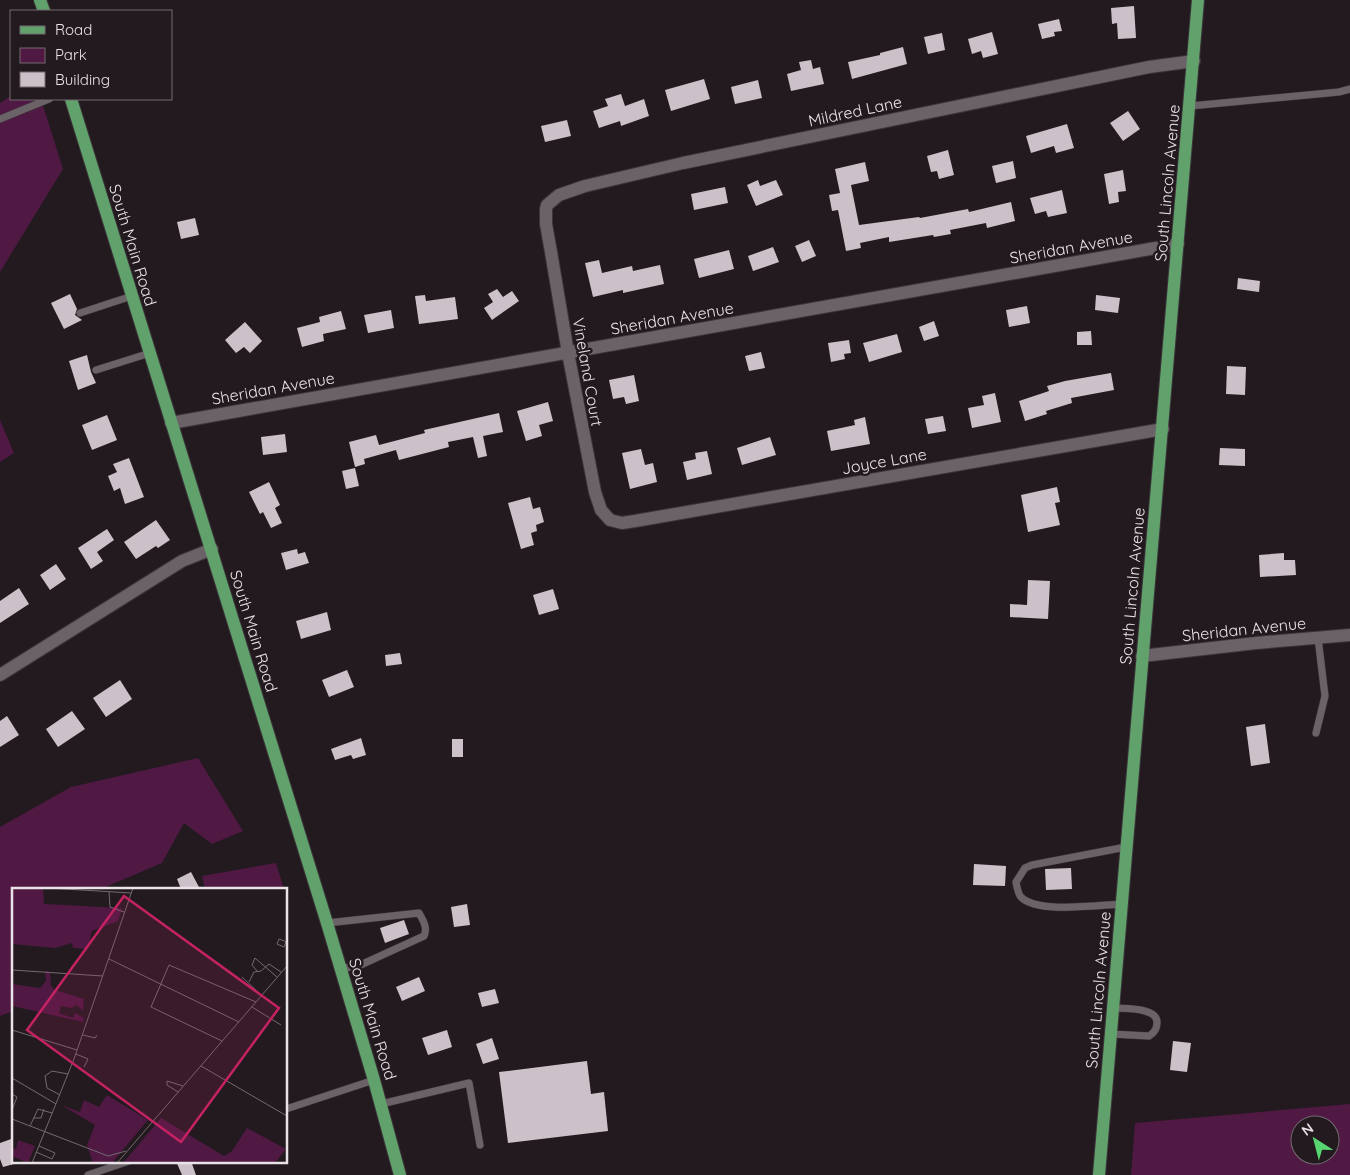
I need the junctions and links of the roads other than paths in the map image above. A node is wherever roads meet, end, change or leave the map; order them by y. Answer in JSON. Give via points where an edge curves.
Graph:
{"nodes":[{"id":1,"x":1198,"y":0,"type":"edge"},
{"id":2,"x":1194,"y":61,"type":"junction"},
{"id":3,"x":1350,"y":89,"type":"edge"},
{"id":4,"x":48,"y":100,"type":"edge"},
{"id":5,"x":71,"y":100,"type":"edge"},
{"id":6,"x":1190,"y":106,"type":"junction"},
{"id":7,"x":0,"y":119,"type":"edge"},
{"id":8,"x":546,"y":224,"type":"joint"},
{"id":9,"x":1178,"y":244,"type":"junction"},
{"id":10,"x":132,"y":296,"type":"junction"},
{"id":11,"x":80,"y":313,"type":"dead end"},
{"id":12,"x":150,"y":353,"type":"junction"},
{"id":13,"x":568,"y":353,"type":"junction"},
{"id":14,"x":96,"y":370,"type":"dead end"},
{"id":15,"x":171,"y":423,"type":"junction"},
{"id":16,"x":1162,"y":429,"type":"junction"},
{"id":17,"x":611,"y":520,"type":"joint"},
{"id":18,"x":212,"y":549,"type":"junction"},
{"id":19,"x":1350,"y":635,"type":"edge"},
{"id":20,"x":1318,"y":638,"type":"junction"},
{"id":21,"x":1142,"y":656,"type":"junction"},
{"id":22,"x":0,"y":675,"type":"edge"},
{"id":23,"x":1316,"y":732,"type":"dead end"},
{"id":24,"x":1126,"y":847,"type":"junction"},
{"id":25,"x":1122,"y":904,"type":"junction"},
{"id":26,"x":327,"y":923,"type":"junction"},
{"id":27,"x":340,"y":968,"type":"junction"},
{"id":28,"x":1113,"y":1008,"type":"junction"},
{"id":29,"x":1111,"y":1034,"type":"junction"},
{"id":30,"x":374,"y":1080,"type":"junction"},
{"id":31,"x":381,"y":1104,"type":"junction"},
{"id":32,"x":288,"y":1108,"type":"edge"},
{"id":33,"x":480,"y":1145,"type":"dead end"},
{"id":34,"x":126,"y":1162,"type":"edge"},
{"id":35,"x":88,"y":1175,"type":"edge"},
{"id":36,"x":400,"y":1175,"type":"edge"},
{"id":37,"x":1099,"y":1175,"type":"edge"}],
"edges":[{"from":1,"to":2,"type":"main road","name":"South Lincoln Avenue"},
{"from":2,"to":6,"type":"main road","name":"South Lincoln Avenue"},
{"from":2,"to":8,"type":"street","name":"Mildred Lane","via":[[1149,67],[585,186],[554,198],[546,209]]},
{"from":3,"to":6,"type":"lane"},
{"from":4,"to":7,"type":"lane"},
{"from":5,"to":10,"type":"main road","name":"South Main Road"},
{"from":6,"to":9,"type":"main road","name":"South Lincoln Avenue"},
{"from":8,"to":13,"type":"street","name":"Vineland Court"},
{"from":9,"to":13,"type":"street","name":"Sheridan Avenue"},
{"from":9,"to":16,"type":"main road","name":"South Lincoln Avenue"},
{"from":10,"to":11,"type":"lane"},
{"from":10,"to":12,"type":"main road","name":"South Main Road"},
{"from":12,"to":14,"type":"lane"},
{"from":12,"to":15,"type":"main road","name":"South Main Road"},
{"from":13,"to":15,"type":"street","name":"Sheridan Avenue"},
{"from":13,"to":17,"type":"street","name":"Vineland Court","via":[[595,492],[602,510]]},
{"from":15,"to":18,"type":"main road","name":"South Main Road"},
{"from":16,"to":17,"type":"street","name":"Joyce Lane","via":[[635,521],[622,523]]},
{"from":16,"to":21,"type":"main road","name":"South Lincoln Avenue"},
{"from":18,"to":22,"type":"street","via":[[182,561]]},
{"from":18,"to":26,"type":"main road","name":"South Main Road"},
{"from":19,"to":20,"type":"street","name":"Sheridan Avenue"},
{"from":20,"to":21,"type":"street","name":"Sheridan Avenue"},
{"from":20,"to":23,"type":"lane","via":[[1325,696]]},
{"from":21,"to":24,"type":"main road","name":"South Lincoln Avenue"},
{"from":24,"to":25,"type":"main road","name":"South Lincoln Avenue"},
{"from":24,"to":25,"type":"lane","via":[[1032,865],[1025,868],[1016,882],[1020,896],[1031,904],[1047,907]]},
{"from":25,"to":28,"type":"main road","name":"South Lincoln Avenue"},
{"from":26,"to":27,"type":"main road","name":"South Main Road"},
{"from":26,"to":27,"type":"lane","via":[[419,912],[424,922],[424,936],[356,967]]},
{"from":27,"to":30,"type":"main road","name":"South Main Road"},
{"from":28,"to":29,"type":"main road","name":"South Lincoln Avenue"},
{"from":28,"to":29,"type":"lane","via":[[1151,1012],[1157,1023],[1149,1036]]},
{"from":29,"to":37,"type":"main road","name":"South Lincoln Avenue"},
{"from":30,"to":31,"type":"main road","name":"South Main Road"},
{"from":30,"to":32,"type":"lane"},
{"from":31,"to":33,"type":"lane","via":[[468,1083]]},
{"from":31,"to":36,"type":"main road","name":"South Main Road"},
{"from":34,"to":35,"type":"lane"}]}
